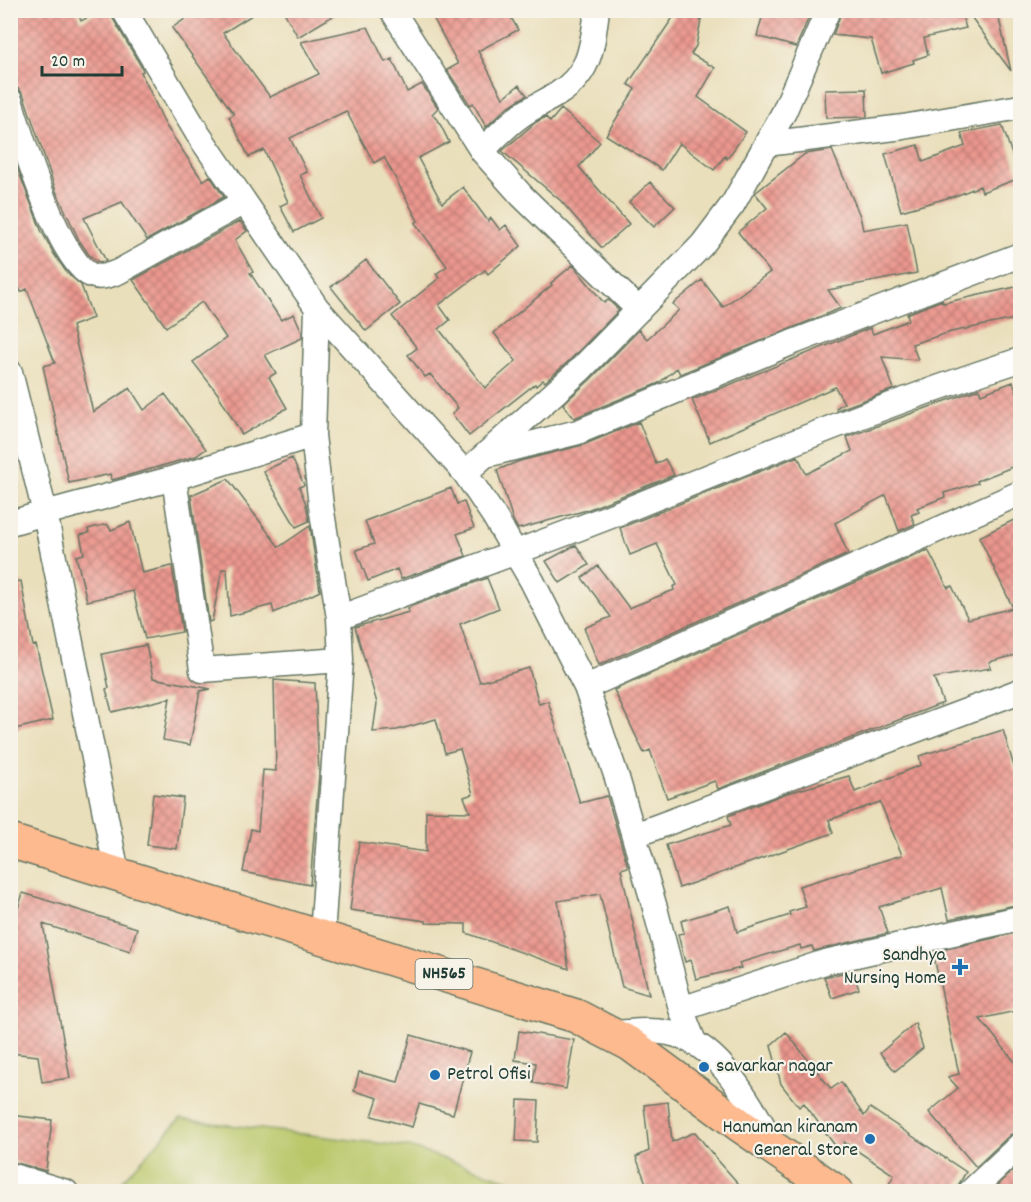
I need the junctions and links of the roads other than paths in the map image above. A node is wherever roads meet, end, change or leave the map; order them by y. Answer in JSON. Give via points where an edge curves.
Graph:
{"nodes":[{"id":1,"x":124,"y":10,"type":"edge"},
{"id":2,"x":392,"y":10,"type":"edge"},
{"id":3,"x":597,"y":10,"type":"edge"},
{"id":4,"x":828,"y":10,"type":"edge"},
{"id":5,"x":10,"y":100,"type":"edge"},
{"id":6,"x":1020,"y":107,"type":"edge"},
{"id":7,"x":766,"y":144,"type":"junction"},
{"id":8,"x":482,"y":151,"type":"junction"},
{"id":9,"x":244,"y":202,"type":"junction"},
{"id":10,"x":1020,"y":255,"type":"edge"},
{"id":11,"x":317,"y":308,"type":"junction"},
{"id":12,"x":639,"y":310,"type":"junction"},
{"id":13,"x":1020,"y":360,"type":"edge"},
{"id":14,"x":10,"y":372,"type":"edge"},
{"id":15,"x":313,"y":435,"type":"junction"},
{"id":16,"x":485,"y":456,"type":"junction"},
{"id":17,"x":465,"y":473,"type":"junction"},
{"id":18,"x":174,"y":478,"type":"junction"},
{"id":19,"x":1020,"y":493,"type":"edge"},
{"id":20,"x":45,"y":513,"type":"junction"},
{"id":21,"x":10,"y":523,"type":"edge"},
{"id":22,"x":516,"y":552,"type":"junction"},
{"id":23,"x":339,"y":618,"type":"junction"},
{"id":24,"x":341,"y":660,"type":"junction"},
{"id":25,"x":586,"y":687,"type":"junction"},
{"id":26,"x":1020,"y":691,"type":"edge"},
{"id":27,"x":634,"y":835,"type":"junction"},
{"id":28,"x":10,"y":841,"type":"edge"},
{"id":29,"x":117,"y":873,"type":"junction"},
{"id":30,"x":1020,"y":918,"type":"edge"},
{"id":31,"x":322,"y":936,"type":"junction"},
{"id":32,"x":681,"y":1009,"type":"junction"},
{"id":33,"x":613,"y":1034,"type":"junction"},
{"id":34,"x":694,"y":1042,"type":"junction"},
{"id":35,"x":1020,"y":1145,"type":"edge"},
{"id":36,"x":777,"y":1150,"type":"junction"},
{"id":37,"x":10,"y":1175,"type":"edge"},
{"id":38,"x":66,"y":1191,"type":"edge"},
{"id":39,"x":837,"y":1191,"type":"edge"},
{"id":40,"x":970,"y":1191,"type":"edge"}],
"edges":[{"from":1,"to":9,"type":"street"},
{"from":2,"to":8,"type":"street"},
{"from":3,"to":8,"type":"street","via":[[592,44],[581,74],[572,85],[519,117]]},
{"from":4,"to":7,"type":"street"},
{"from":5,"to":9,"type":"street","via":[[65,247],[78,267],[90,275],[105,277],[118,272]]},
{"from":6,"to":7,"type":"street"},
{"from":7,"to":12,"type":"street","via":[[733,204],[702,245]]},
{"from":8,"to":12,"type":"street","via":[[522,196]]},
{"from":9,"to":11,"type":"street"},
{"from":10,"to":16,"type":"street","via":[[791,343],[578,432]]},
{"from":11,"to":15,"type":"street"},
{"from":11,"to":17,"type":"street"},
{"from":12,"to":16,"type":"street"},
{"from":13,"to":22,"type":"street","via":[[808,436]]},
{"from":14,"to":20,"type":"street"},
{"from":15,"to":18,"type":"street"},
{"from":15,"to":23,"type":"street"},
{"from":16,"to":17,"type":"street"},
{"from":17,"to":22,"type":"street"},
{"from":18,"to":20,"type":"street"},
{"from":18,"to":24,"type":"street","via":[[202,670]]},
{"from":19,"to":25,"type":"street"},
{"from":20,"to":21,"type":"street"},
{"from":20,"to":29,"type":"street"},
{"from":22,"to":23,"type":"street"},
{"from":22,"to":25,"type":"street"},
{"from":23,"to":24,"type":"street"},
{"from":24,"to":31,"type":"street"},
{"from":25,"to":27,"type":"street"},
{"from":26,"to":27,"type":"street"},
{"from":27,"to":32,"type":"street"},
{"from":28,"to":29,"type":"highway","number":"NH565"},
{"from":29,"to":31,"type":"highway","number":"NH565"},
{"from":30,"to":32,"type":"street","via":[[825,962]]},
{"from":31,"to":33,"type":"highway","number":"NH565","via":[[576,1016]]},
{"from":32,"to":34,"type":"street"},
{"from":33,"to":34,"type":"street","via":[[669,1033]]},
{"from":33,"to":36,"type":"highway","number":"NH565"},
{"from":34,"to":36,"type":"street","via":[[722,1066],[747,1098]]},
{"from":35,"to":40,"type":"street"},
{"from":36,"to":39,"type":"highway","number":"NH565"},
{"from":37,"to":38,"type":"street"}]}
